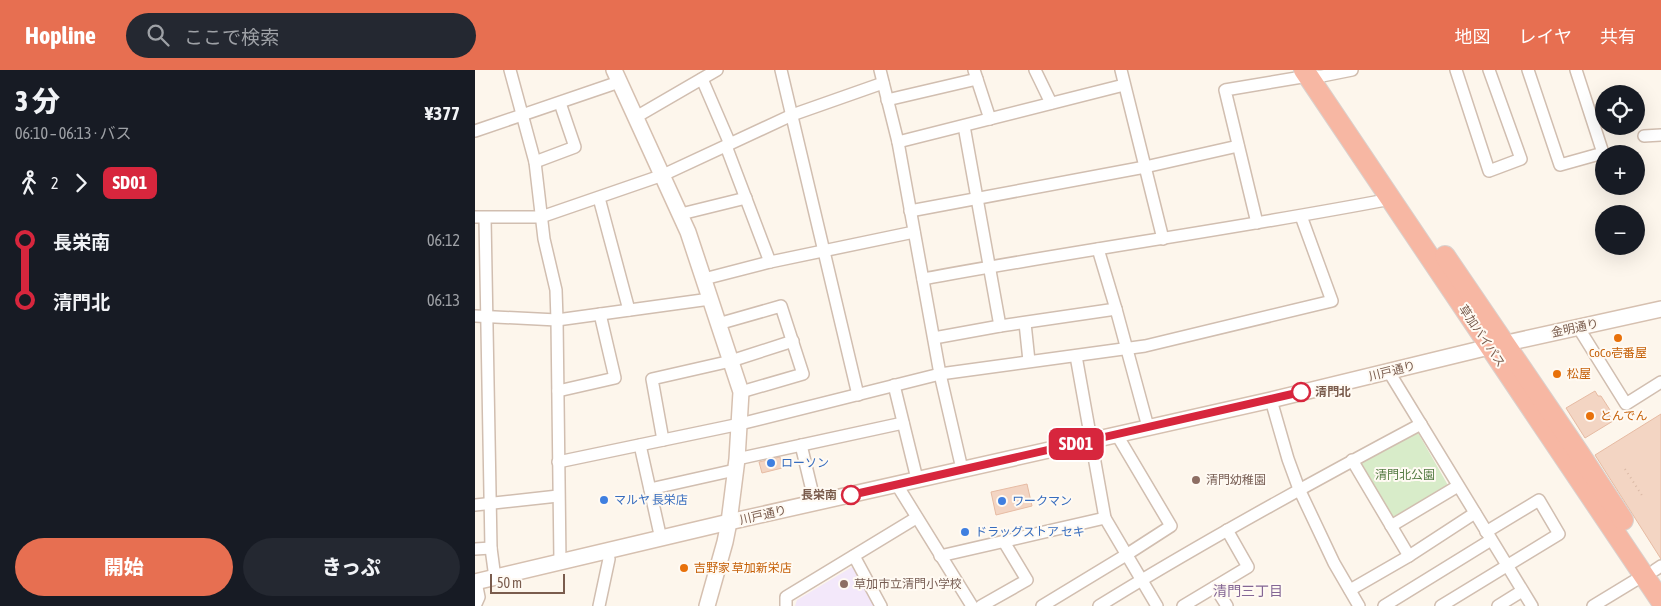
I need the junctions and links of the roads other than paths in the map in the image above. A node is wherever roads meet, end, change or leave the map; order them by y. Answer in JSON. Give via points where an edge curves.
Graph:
{"nodes":[{"id":1,"x":510,"y":70,"type":"edge"},
{"id":2,"x":717,"y":70,"type":"edge"},
{"id":3,"x":880,"y":70,"type":"edge"},
{"id":4,"x":1035,"y":70,"type":"edge"},
{"id":5,"x":1121,"y":70,"type":"edge"},
{"id":6,"x":1352,"y":70,"type":"edge"},
{"id":7,"x":1456,"y":70,"type":"edge"},
{"id":8,"x":1489,"y":70,"type":"edge"},
{"id":9,"x":1528,"y":70,"type":"edge"},
{"id":10,"x":1576,"y":70,"type":"edge"},
{"id":11,"x":784,"y":71,"type":"edge"},
{"id":12,"x":1313,"y":73,"type":"edge"},
{"id":13,"x":975,"y":75,"type":"edge"},
{"id":14,"x":617,"y":76,"type":"edge"},
{"id":15,"x":702,"y":79,"type":"junction"},
{"id":16,"x":883,"y":83,"type":"junction"},
{"id":17,"x":1124,"y":84,"type":"junction"},
{"id":18,"x":887,"y":100,"type":"junction"},
{"id":19,"x":560,"y":103,"type":"junction"},
{"id":20,"x":1051,"y":103,"type":"junction"},
{"id":21,"x":791,"y":115,"type":"junction"},
{"id":22,"x":523,"y":116,"type":"junction"},
{"id":23,"x":636,"y":117,"type":"junction"},
{"id":24,"x":990,"y":120,"type":"junction"},
{"id":25,"x":964,"y":126,"type":"junction"},
{"id":26,"x":475,"y":131,"type":"edge"},
{"id":27,"x":1661,"y":134,"type":"edge"},
{"id":28,"x":1644,"y":136,"type":"dead end"},
{"id":29,"x":898,"y":142,"type":"junction"},
{"id":30,"x":728,"y":145,"type":"junction"},
{"id":31,"x":1238,"y":146,"type":"junction"},
{"id":32,"x":535,"y":162,"type":"junction"},
{"id":33,"x":1145,"y":167,"type":"junction"},
{"id":34,"x":663,"y":175,"type":"junction"},
{"id":35,"x":599,"y":198,"type":"junction"},
{"id":36,"x":746,"y":198,"type":"junction"},
{"id":37,"x":977,"y":198,"type":"junction"},
{"id":38,"x":1391,"y":199,"type":"junction"},
{"id":39,"x":910,"y":210,"type":"junction"},
{"id":40,"x":681,"y":214,"type":"junction"},
{"id":41,"x":1301,"y":216,"type":"junction"},
{"id":42,"x":480,"y":217,"type":"edge"},
{"id":43,"x":541,"y":217,"type":"junction"},
{"id":44,"x":1257,"y":223,"type":"junction"},
{"id":45,"x":914,"y":232,"type":"junction"},
{"id":46,"x":1163,"y":239,"type":"junction"},
{"id":47,"x":1098,"y":249,"type":"junction"},
{"id":48,"x":823,"y":251,"type":"junction"},
{"id":49,"x":771,"y":262,"type":"junction"},
{"id":50,"x":989,"y":267,"type":"junction"},
{"id":51,"x":704,"y":278,"type":"junction"},
{"id":52,"x":923,"y":279,"type":"junction"},
{"id":53,"x":710,"y":299,"type":"junction"},
{"id":54,"x":1116,"y":309,"type":"junction"},
{"id":55,"x":1661,"y":309,"type":"edge"},
{"id":56,"x":629,"y":310,"type":"junction"},
{"id":57,"x":600,"y":314,"type":"junction"},
{"id":58,"x":475,"y":316,"type":"edge"},
{"id":59,"x":487,"y":317,"type":"junction"},
{"id":60,"x":557,"y":320,"type":"junction"},
{"id":61,"x":1025,"y":323,"type":"junction"},
{"id":62,"x":718,"y":324,"type":"junction"},
{"id":63,"x":999,"y":326,"type":"junction"},
{"id":64,"x":1578,"y":327,"type":"junction"},
{"id":65,"x":934,"y":338,"type":"junction"},
{"id":66,"x":793,"y":341,"type":"junction"},
{"id":67,"x":1497,"y":345,"type":"junction"},
{"id":68,"x":1126,"y":349,"type":"junction"},
{"id":69,"x":1076,"y":356,"type":"junction"},
{"id":70,"x":731,"y":361,"type":"junction"},
{"id":71,"x":1029,"y":361,"type":"junction"},
{"id":72,"x":1389,"y":372,"type":"junction"},
{"id":73,"x":940,"y":374,"type":"junction"},
{"id":74,"x":1661,"y":382,"type":"edge"},
{"id":75,"x":894,"y":385,"type":"junction"},
{"id":76,"x":558,"y":391,"type":"junction"},
{"id":77,"x":741,"y":392,"type":"junction"},
{"id":78,"x":858,"y":394,"type":"junction"},
{"id":79,"x":1271,"y":400,"type":"junction"},
{"id":80,"x":903,"y":423,"type":"junction"},
{"id":81,"x":740,"y":424,"type":"junction"},
{"id":82,"x":1421,"y":424,"type":"junction"},
{"id":83,"x":1148,"y":427,"type":"junction"},
{"id":84,"x":1117,"y":435,"type":"junction"},
{"id":85,"x":663,"y":440,"type":"junction"},
{"id":86,"x":1092,"y":440,"type":"junction"},
{"id":87,"x":640,"y":445,"type":"junction"},
{"id":88,"x":801,"y":445,"type":"junction"},
{"id":89,"x":1352,"y":460,"type":"junction"},
{"id":90,"x":558,"y":462,"type":"junction"},
{"id":91,"x":736,"y":465,"type":"junction"},
{"id":92,"x":962,"y":469,"type":"junction"},
{"id":93,"x":917,"y":479,"type":"junction"},
{"id":94,"x":897,"y":485,"type":"junction"},
{"id":95,"x":1458,"y":486,"type":"junction"},
{"id":96,"x":649,"y":489,"type":"junction"},
{"id":97,"x":1299,"y":489,"type":"junction"},
{"id":98,"x":559,"y":496,"type":"junction"},
{"id":99,"x":815,"y":503,"type":"junction"},
{"id":100,"x":491,"y":504,"type":"junction"},
{"id":101,"x":475,"y":505,"type":"edge"},
{"id":102,"x":1475,"y":513,"type":"junction"},
{"id":103,"x":916,"y":518,"type":"junction"},
{"id":104,"x":1105,"y":518,"type":"junction"},
{"id":105,"x":729,"y":522,"type":"junction"},
{"id":106,"x":1391,"y":526,"type":"junction"},
{"id":107,"x":1227,"y":530,"type":"junction"},
{"id":108,"x":1489,"y":536,"type":"junction"},
{"id":109,"x":661,"y":539,"type":"junction"},
{"id":110,"x":1004,"y":542,"type":"junction"},
{"id":111,"x":491,"y":548,"type":"junction"},
{"id":112,"x":475,"y":549,"type":"edge"},
{"id":113,"x":607,"y":552,"type":"junction"},
{"id":114,"x":1127,"y":555,"type":"junction"},
{"id":115,"x":854,"y":556,"type":"junction"},
{"id":116,"x":940,"y":556,"type":"junction"},
{"id":117,"x":1409,"y":556,"type":"junction"},
{"id":118,"x":560,"y":562,"type":"junction"},
{"id":119,"x":1507,"y":566,"type":"junction"},
{"id":120,"x":1655,"y":572,"type":"edge"},
{"id":121,"x":495,"y":578,"type":"junction"},
{"id":122,"x":1141,"y":580,"type":"junction"},
{"id":123,"x":475,"y":582,"type":"edge"},
{"id":124,"x":1215,"y":587,"type":"junction"},
{"id":125,"x":1350,"y":590,"type":"junction"},
{"id":126,"x":1523,"y":591,"type":"junction"},
{"id":127,"x":1661,"y":601,"type":"edge"},
{"id":128,"x":475,"y":606,"type":"edge"},
{"id":129,"x":599,"y":606,"type":"edge"},
{"id":130,"x":707,"y":606,"type":"edge"},
{"id":131,"x":786,"y":606,"type":"edge"},
{"id":132,"x":881,"y":606,"type":"edge"},
{"id":133,"x":972,"y":606,"type":"edge"},
{"id":134,"x":981,"y":606,"type":"edge"},
{"id":135,"x":1042,"y":606,"type":"edge"},
{"id":136,"x":1099,"y":606,"type":"edge"},
{"id":137,"x":1157,"y":606,"type":"edge"},
{"id":138,"x":1183,"y":606,"type":"edge"},
{"id":139,"x":1227,"y":606,"type":"edge"},
{"id":140,"x":1359,"y":606,"type":"edge"},
{"id":141,"x":1384,"y":606,"type":"edge"},
{"id":142,"x":1441,"y":606,"type":"edge"},
{"id":143,"x":1498,"y":606,"type":"edge"},
{"id":144,"x":1532,"y":606,"type":"edge"},
{"id":145,"x":1593,"y":606,"type":"edge"}],
"edges":[{"from":1,"to":22,"type":"street"},
{"from":2,"to":15,"type":"street"},
{"from":3,"to":16,"type":"street"},
{"from":4,"to":20,"type":"street"},
{"from":5,"to":17,"type":"street"},
{"from":6,"to":12,"type":"street"},
{"from":7,"to":8,"type":"street","via":[[1489,171],[1521,159]]},
{"from":9,"to":10,"type":"street","via":[[1560,165],[1603,153]]},
{"from":11,"to":21,"type":"street"},
{"from":12,"to":31,"type":"street","via":[[1225,90]]},
{"from":12,"to":38,"type":"highway","name":"草加バイパス"},
{"from":12,"to":67,"type":"highway","name":"草加バイパス"},
{"from":13,"to":18,"type":"street"},
{"from":13,"to":24,"type":"street"},
{"from":14,"to":19,"type":"street"},
{"from":14,"to":23,"type":"street"},
{"from":15,"to":23,"type":"street"},
{"from":15,"to":30,"type":"street"},
{"from":16,"to":18,"type":"street"},
{"from":16,"to":21,"type":"street"},
{"from":17,"to":20,"type":"street"},
{"from":17,"to":33,"type":"street"},
{"from":18,"to":29,"type":"street"},
{"from":19,"to":22,"type":"street"},
{"from":19,"to":32,"type":"street","via":[[575,148]]},
{"from":20,"to":24,"type":"street"},
{"from":21,"to":30,"type":"street"},
{"from":21,"to":48,"type":"street"},
{"from":22,"to":26,"type":"street"},
{"from":22,"to":32,"type":"street"},
{"from":23,"to":34,"type":"street"},
{"from":24,"to":25,"type":"street"},
{"from":25,"to":29,"type":"street"},
{"from":25,"to":37,"type":"street"},
{"from":27,"to":28,"type":"street"},
{"from":29,"to":39,"type":"street"},
{"from":30,"to":34,"type":"street"},
{"from":30,"to":36,"type":"street"},
{"from":31,"to":33,"type":"street"},
{"from":31,"to":44,"type":"street"},
{"from":32,"to":43,"type":"street"},
{"from":33,"to":37,"type":"street"},
{"from":33,"to":46,"type":"street"},
{"from":34,"to":35,"type":"street"},
{"from":34,"to":40,"type":"street"},
{"from":35,"to":43,"type":"street"},
{"from":35,"to":56,"type":"street"},
{"from":36,"to":40,"type":"street"},
{"from":36,"to":49,"type":"street"},
{"from":37,"to":39,"type":"street"},
{"from":37,"to":50,"type":"street"},
{"from":38,"to":41,"type":"street"},
{"from":38,"to":67,"type":"highway","name":"草加バイパス"},
{"from":39,"to":45,"type":"street"},
{"from":40,"to":51,"type":"street"},
{"from":41,"to":44,"type":"street"},
{"from":41,"to":68,"type":"street","via":[[1331,301]]},
{"from":42,"to":43,"type":"street"},
{"from":42,"to":59,"type":"street"},
{"from":43,"to":60,"type":"street","via":[[556,290]]},
{"from":44,"to":46,"type":"street"},
{"from":45,"to":48,"type":"street"},
{"from":45,"to":52,"type":"street"},
{"from":46,"to":47,"type":"street"},
{"from":47,"to":50,"type":"street"},
{"from":47,"to":54,"type":"street"},
{"from":48,"to":49,"type":"street"},
{"from":48,"to":78,"type":"street"},
{"from":49,"to":51,"type":"street"},
{"from":50,"to":52,"type":"street"},
{"from":50,"to":63,"type":"street"},
{"from":51,"to":53,"type":"street"},
{"from":52,"to":65,"type":"street"},
{"from":53,"to":56,"type":"street"},
{"from":53,"to":62,"type":"street"},
{"from":54,"to":61,"type":"street"},
{"from":54,"to":68,"type":"street"},
{"from":55,"to":64,"type":"street","name":"金明通り"},
{"from":56,"to":57,"type":"street"},
{"from":57,"to":60,"type":"street"},
{"from":57,"to":76,"type":"street","via":[[615,378]]},
{"from":58,"to":59,"type":"street"},
{"from":59,"to":60,"type":"street"},
{"from":59,"to":100,"type":"street"},
{"from":60,"to":76,"type":"street"},
{"from":61,"to":63,"type":"street"},
{"from":61,"to":71,"type":"street"},
{"from":62,"to":66,"type":"street","via":[[781,306]]},
{"from":62,"to":70,"type":"street"},
{"from":63,"to":65,"type":"street"},
{"from":64,"to":67,"type":"street","name":"金明通り"},
{"from":64,"to":74,"type":"street","via":[[1626,404]]},
{"from":65,"to":73,"type":"street"},
{"from":66,"to":70,"type":"street"},
{"from":66,"to":77,"type":"street","via":[[803,374]]},
{"from":67,"to":72,"type":"street","name":"川戸通り"},
{"from":67,"to":120,"type":"highway","name":"草加バイパス","via":[[1579,453]]},
{"from":68,"to":69,"type":"street"},
{"from":68,"to":83,"type":"street"},
{"from":69,"to":71,"type":"street"},
{"from":69,"to":86,"type":"street"},
{"from":70,"to":77,"type":"street"},
{"from":70,"to":85,"type":"street","via":[[651,379]]},
{"from":71,"to":73,"type":"street"},
{"from":72,"to":79,"type":"street","name":"川戸通り"},
{"from":72,"to":82,"type":"street"},
{"from":73,"to":75,"type":"street"},
{"from":73,"to":92,"type":"street"},
{"from":75,"to":78,"type":"street"},
{"from":75,"to":80,"type":"street"},
{"from":76,"to":90,"type":"street"},
{"from":77,"to":81,"type":"street"},
{"from":78,"to":81,"type":"street"},
{"from":79,"to":83,"type":"street","name":"川戸通り"},
{"from":79,"to":97,"type":"street"},
{"from":80,"to":88,"type":"street"},
{"from":80,"to":93,"type":"street"},
{"from":81,"to":85,"type":"street"},
{"from":81,"to":91,"type":"street"},
{"from":82,"to":89,"type":"street"},
{"from":82,"to":95,"type":"street"},
{"from":83,"to":84,"type":"street","name":"川戸通り"},
{"from":84,"to":86,"type":"street","name":"川戸通り"},
{"from":84,"to":114,"type":"street","via":[[1171,526]]},
{"from":85,"to":87,"type":"street"},
{"from":86,"to":92,"type":"street","name":"川戸通り"},
{"from":86,"to":104,"type":"street"},
{"from":87,"to":90,"type":"street"},
{"from":87,"to":96,"type":"street"},
{"from":88,"to":91,"type":"street"},
{"from":88,"to":99,"type":"street"},
{"from":89,"to":97,"type":"street"},
{"from":89,"to":106,"type":"street"},
{"from":90,"to":98,"type":"street"},
{"from":91,"to":96,"type":"street"},
{"from":91,"to":105,"type":"street"},
{"from":92,"to":93,"type":"street","name":"川戸通り"},
{"from":93,"to":94,"type":"street","name":"川戸通り"},
{"from":94,"to":99,"type":"street","name":"川戸通り"},
{"from":94,"to":103,"type":"street"},
{"from":95,"to":102,"type":"street"},
{"from":95,"to":106,"type":"street"},
{"from":96,"to":109,"type":"street"},
{"from":97,"to":107,"type":"street"},
{"from":97,"to":125,"type":"street"},
{"from":98,"to":100,"type":"street"},
{"from":98,"to":118,"type":"street"},
{"from":99,"to":105,"type":"street","name":"川戸通り"},
{"from":100,"to":101,"type":"street"},
{"from":100,"to":111,"type":"street"},
{"from":102,"to":108,"type":"street"},
{"from":102,"to":117,"type":"street"},
{"from":103,"to":115,"type":"street"},
{"from":103,"to":116,"type":"street"},
{"from":104,"to":110,"type":"street"},
{"from":104,"to":114,"type":"street"},
{"from":105,"to":109,"type":"street","name":"川戸通り"},
{"from":105,"to":130,"type":"street"},
{"from":106,"to":117,"type":"street"},
{"from":107,"to":122,"type":"street"},
{"from":107,"to":124,"type":"street","via":[[1248,567]]},
{"from":108,"to":119,"type":"street"},
{"from":108,"to":119,"type":"street","via":[[1539,500],[1559,534]]},
{"from":108,"to":141,"type":"street"},
{"from":109,"to":113,"type":"street","name":"川戸通り"},
{"from":110,"to":116,"type":"street"},
{"from":110,"to":134,"type":"street","via":[[1027,580]]},
{"from":111,"to":112,"type":"street"},
{"from":111,"to":121,"type":"street"},
{"from":113,"to":118,"type":"street","name":"川戸通り"},
{"from":113,"to":129,"type":"street","via":[[609,559]]},
{"from":114,"to":122,"type":"street"},
{"from":114,"to":135,"type":"street"},
{"from":115,"to":131,"type":"street","via":[[786,597]]},
{"from":115,"to":132,"type":"street"},
{"from":116,"to":133,"type":"street"},
{"from":117,"to":125,"type":"street"},
{"from":118,"to":121,"type":"street","name":"川戸通り"},
{"from":119,"to":126,"type":"street"},
{"from":119,"to":142,"type":"street"},
{"from":120,"to":127,"type":"highway","name":"草加バイパス"},
{"from":120,"to":145,"type":"street"},
{"from":121,"to":123,"type":"street","name":"川戸通り"},
{"from":122,"to":136,"type":"street"},
{"from":122,"to":137,"type":"street"},
{"from":123,"to":128,"type":"street","via":[[479,596]]},
{"from":124,"to":138,"type":"street"},
{"from":124,"to":139,"type":"street"},
{"from":125,"to":140,"type":"street"},
{"from":126,"to":143,"type":"street"},
{"from":126,"to":144,"type":"street"}]}
